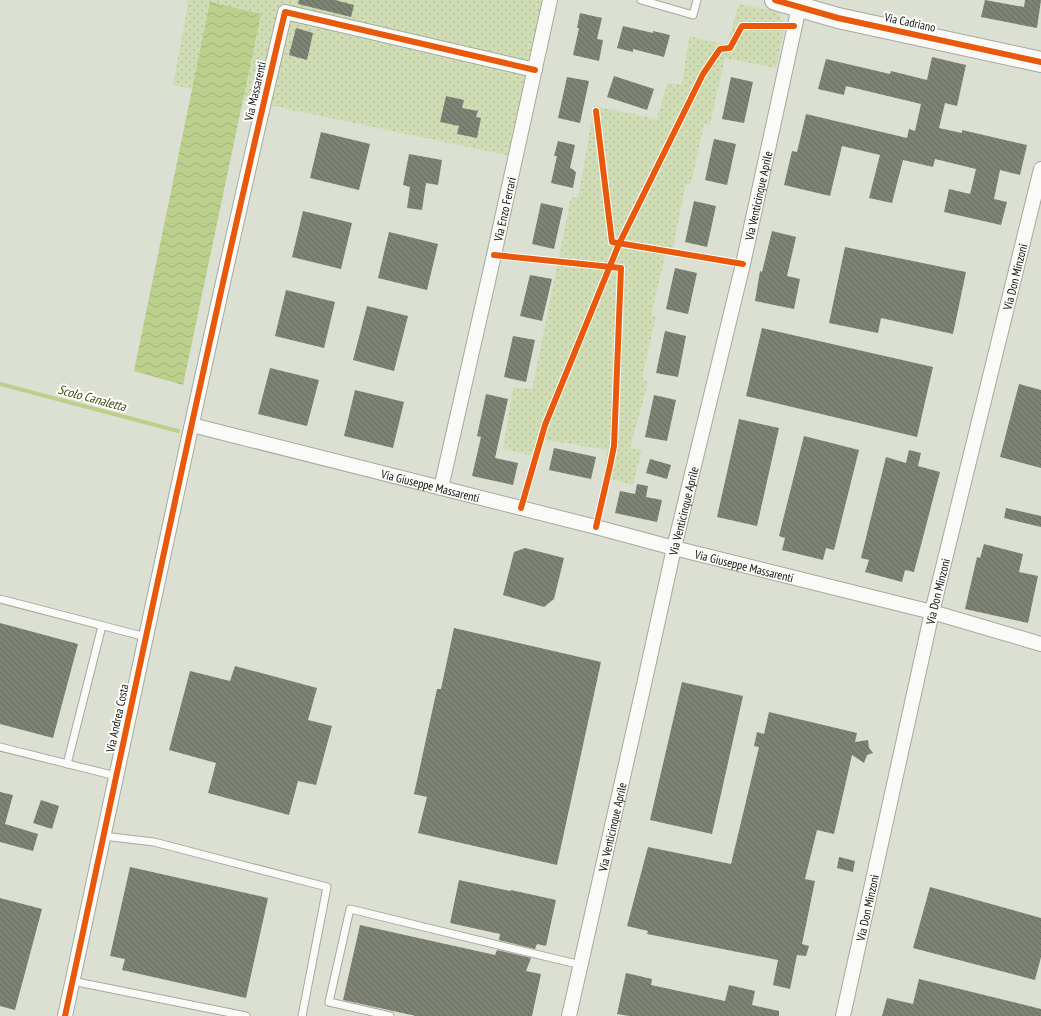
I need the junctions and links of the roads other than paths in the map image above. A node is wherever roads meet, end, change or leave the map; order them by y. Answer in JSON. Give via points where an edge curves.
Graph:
{"nodes":[{"id":1,"x":550,"y":0,"type":"edge"},
{"id":2,"x":641,"y":0,"type":"edge"},
{"id":3,"x":697,"y":0,"type":"edge"},
{"id":4,"x":775,"y":0,"type":"edge"},
{"id":5,"x":799,"y":7,"type":"junction"},
{"id":6,"x":1041,"y":62,"type":"edge"},
{"id":7,"x":535,"y":70,"type":"junction"},
{"id":8,"x":1041,"y":169,"type":"edge"},
{"id":9,"x":192,"y":425,"type":"junction"},
{"id":10,"x":441,"y":488,"type":"junction"},
{"id":11,"x":674,"y":548,"type":"junction"},
{"id":12,"x":0,"y":598,"type":"edge"},
{"id":13,"x":932,"y":612,"type":"junction"},
{"id":14,"x":102,"y":626,"type":"junction"},
{"id":15,"x":146,"y":637,"type":"junction"},
{"id":16,"x":1041,"y":644,"type":"edge"},
{"id":17,"x":0,"y":747,"type":"edge"},
{"id":18,"x":67,"y":764,"type":"junction"},
{"id":19,"x":116,"y":776,"type":"junction"},
{"id":20,"x":103,"y":836,"type":"junction"},
{"id":21,"x":581,"y":965,"type":"junction"},
{"id":22,"x":72,"y":981,"type":"junction"},
{"id":23,"x":65,"y":1016,"type":"edge"},
{"id":24,"x":246,"y":1016,"type":"edge"},
{"id":25,"x":302,"y":1016,"type":"edge"},
{"id":26,"x":390,"y":1016,"type":"edge"},
{"id":27,"x":569,"y":1016,"type":"edge"},
{"id":28,"x":843,"y":1016,"type":"edge"}],
"edges":[{"from":1,"to":7,"type":"street","name":"Via Enzo Ferrari"},
{"from":2,"to":3,"type":"lane","via":[[693,15]]},
{"from":4,"to":5,"type":"street","name":"Via Cadriano"},
{"from":5,"to":6,"type":"street","name":"Via Cadriano","via":[[838,18]]},
{"from":5,"to":11,"type":"street","name":"Via Venticinque Aprile","via":[[743,264]]},
{"from":7,"to":9,"type":"street","name":"Via Massarenti","via":[[285,12]]},
{"from":7,"to":10,"type":"street","name":"Via Enzo Ferrari"},
{"from":8,"to":13,"type":"street","name":"Via Don Minzoni"},
{"from":9,"to":10,"type":"street","name":"Via Giuseppe Massarenti"},
{"from":9,"to":15,"type":"street","name":"Via Andrea Costa"},
{"from":10,"to":11,"type":"street","name":"Via Giuseppe Massarenti"},
{"from":11,"to":13,"type":"street","name":"Via Giuseppe Massarenti"},
{"from":11,"to":21,"type":"street","name":"Via Venticinque Aprile"},
{"from":12,"to":14,"type":"lane"},
{"from":13,"to":16,"type":"street","name":"Via Giuseppe Massarenti"},
{"from":13,"to":28,"type":"street","name":"Via Don Minzoni"},
{"from":14,"to":15,"type":"lane"},
{"from":14,"to":18,"type":"lane"},
{"from":15,"to":19,"type":"street","name":"Via Andrea Costa"},
{"from":17,"to":18,"type":"lane"},
{"from":18,"to":19,"type":"lane"},
{"from":19,"to":20,"type":"street","name":"Via Andrea Costa"},
{"from":20,"to":22,"type":"street","name":"Via Andrea Costa"},
{"from":20,"to":25,"type":"lane","via":[[154,842],[327,887]]},
{"from":21,"to":26,"type":"lane","via":[[350,909],[329,1002]]},
{"from":21,"to":27,"type":"street","name":"Via Venticinque Aprile"},
{"from":22,"to":23,"type":"street","name":"Via Andrea Costa"},
{"from":22,"to":24,"type":"lane"}]}
